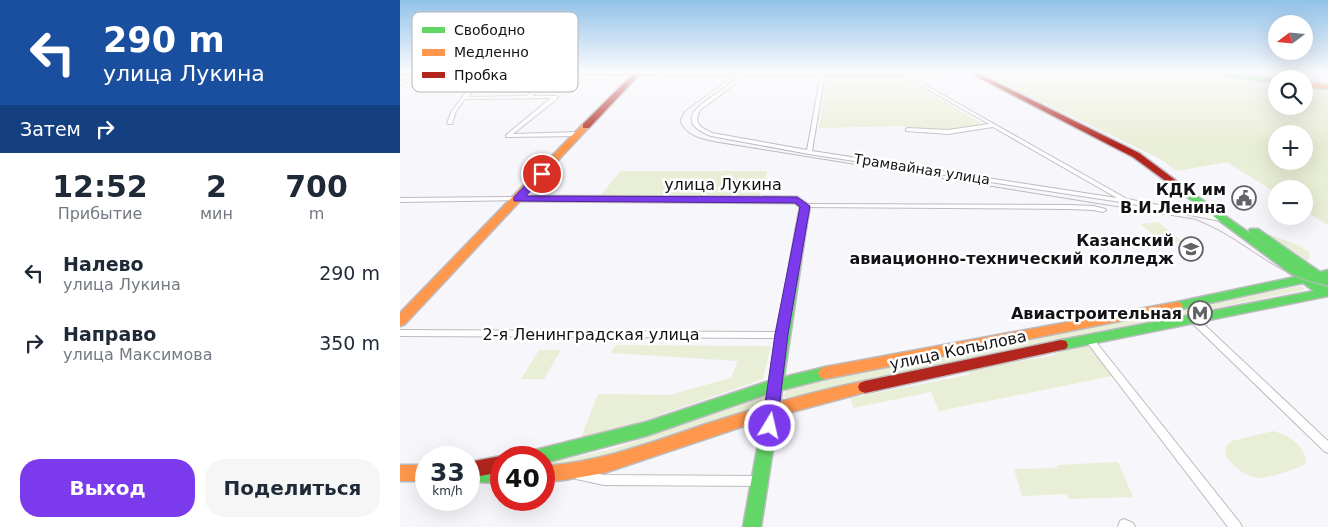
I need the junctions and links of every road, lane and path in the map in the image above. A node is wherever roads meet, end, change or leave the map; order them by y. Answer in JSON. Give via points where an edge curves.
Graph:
{"nodes":[{"id":1,"x":528,"y":97,"type":"joint"},
{"id":2,"x":615,"y":97,"type":"edge"},
{"id":3,"x":715,"y":97,"type":"edge"},
{"id":4,"x":819,"y":97,"type":"edge"},
{"id":5,"x":943,"y":97,"type":"edge"},
{"id":6,"x":1021,"y":97,"type":"edge"},
{"id":7,"x":465,"y":98,"type":"joint"},
{"id":8,"x":450,"y":123,"type":"dead end"},
{"id":9,"x":994,"y":125,"type":"junction"},
{"id":10,"x":908,"y":130,"type":"dead end"},
{"id":11,"x":579,"y":134,"type":"junction"},
{"id":12,"x":808,"y":152,"type":"junction"},
{"id":13,"x":518,"y":199,"type":"junction"},
{"id":14,"x":400,"y":200,"type":"edge"},
{"id":15,"x":1128,"y":201,"type":"junction"},
{"id":16,"x":805,"y":206,"type":"junction"},
{"id":17,"x":1103,"y":210,"type":"dead end"},
{"id":18,"x":1227,"y":220,"type":"junction"},
{"id":19,"x":1317,"y":276,"type":"edge"},
{"id":20,"x":1327,"y":289,"type":"edge"},
{"id":21,"x":1192,"y":318,"type":"junction"},
{"id":22,"x":400,"y":321,"type":"edge"},
{"id":23,"x":400,"y":333,"type":"edge"},
{"id":24,"x":782,"y":334,"type":"junction"},
{"id":25,"x":1089,"y":339,"type":"junction"},
{"id":26,"x":776,"y":384,"type":"junction"},
{"id":27,"x":772,"y":410,"type":"junction"},
{"id":28,"x":1328,"y":448,"type":"edge"},
{"id":29,"x":555,"y":453,"type":"edge"},
{"id":30,"x":571,"y":472,"type":"junction"},
{"id":31,"x":400,"y":473,"type":"edge"},
{"id":32,"x":415,"y":473,"type":"edge"},
{"id":33,"x":555,"y":473,"type":"edge"},
{"id":34,"x":761,"y":481,"type":"junction"},
{"id":35,"x":752,"y":527,"type":"edge"},
{"id":36,"x":1124,"y":527,"type":"edge"},
{"id":37,"x":1129,"y":527,"type":"edge"},
{"id":38,"x":1236,"y":527,"type":"edge"}],
"edges":[{"from":1,"to":7,"type":"street"},
{"from":1,"to":11,"type":"street","via":[[556,97],[508,136]]},
{"from":2,"to":11,"type":"street"},
{"from":3,"to":12,"type":"street","name":"Трамвайная улица","via":[[694,116],[694,123],[700,129],[710,134]]},
{"from":4,"to":12,"type":"street"},
{"from":5,"to":9,"type":"street"},
{"from":6,"to":18,"type":"street","via":[[1126,149]]},
{"from":7,"to":8,"type":"street","via":[[454,111]]},
{"from":9,"to":10,"type":"street","via":[[948,132]]},
{"from":9,"to":15,"type":"street"},
{"from":11,"to":13,"type":"street"},
{"from":12,"to":15,"type":"street","name":"Трамвайная улица"},
{"from":13,"to":14,"type":"street","name":"улица Лукина"},
{"from":13,"to":16,"type":"street","name":"улица Лукина","via":[[797,200]]},
{"from":13,"to":22,"type":"street"},
{"from":15,"to":18,"type":"street","name":"Трамвайная улица"},
{"from":16,"to":17,"type":"street","name":"улица Лукина"},
{"from":16,"to":24,"type":"street"},
{"from":18,"to":19,"type":"street","via":[[1248,227]]},
{"from":19,"to":20,"type":"street"},
{"from":19,"to":26,"type":"street","name":"улица Копылова"},
{"from":20,"to":21,"type":"street","name":"улица Копылова"},
{"from":21,"to":25,"type":"street","name":"улица Копылова"},
{"from":21,"to":28,"type":"street"},
{"from":23,"to":24,"type":"street","name":"2-я Ленинградская улица"},
{"from":24,"to":26,"type":"street"},
{"from":25,"to":27,"type":"street","name":"улица Копылова","via":[[854,389]]},
{"from":25,"to":38,"type":"street"},
{"from":26,"to":27,"type":"street"},
{"from":26,"to":29,"type":"street","name":"улица Копылова","via":[[646,429]]},
{"from":27,"to":30,"type":"street","name":"улица Копылова","via":[[628,458]]},
{"from":27,"to":34,"type":"street"},
{"from":30,"to":33,"type":"street","name":"улица Копылова"},
{"from":30,"to":34,"type":"street","via":[[604,480]]},
{"from":31,"to":32,"type":"street"},
{"from":34,"to":35,"type":"street"},
{"from":36,"to":37,"type":"street"}]}
